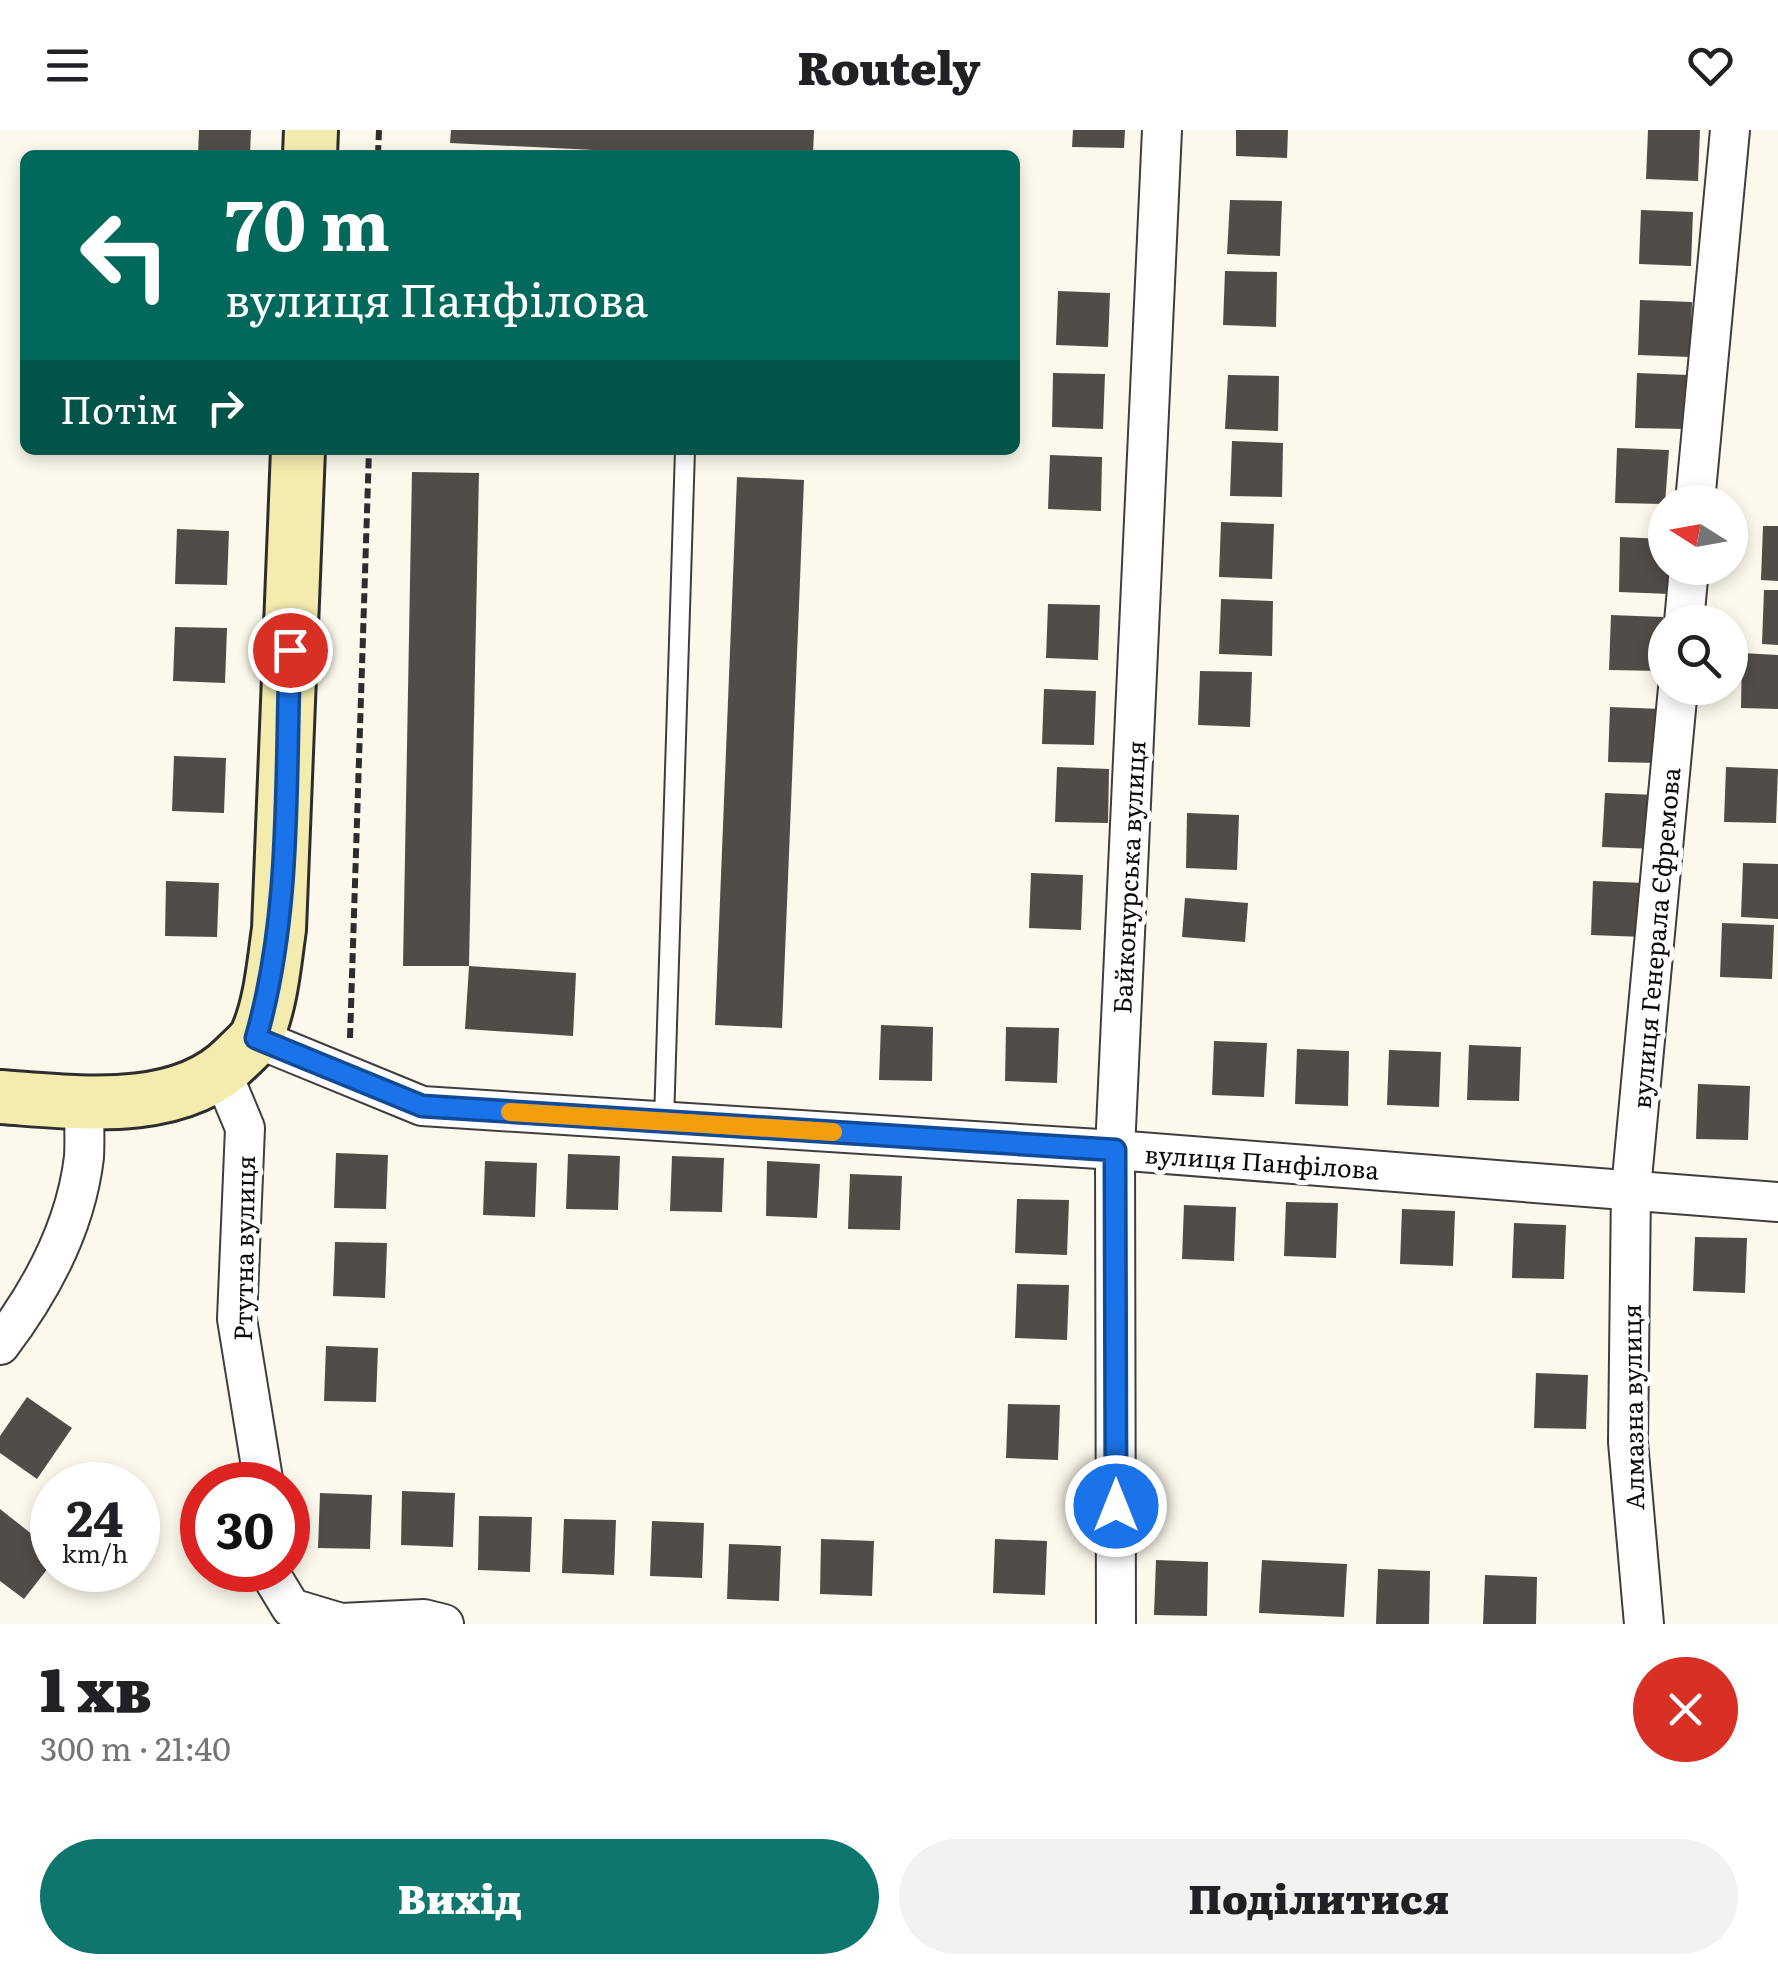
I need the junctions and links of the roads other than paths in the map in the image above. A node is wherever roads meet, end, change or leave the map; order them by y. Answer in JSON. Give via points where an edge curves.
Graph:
{"nodes":[{"id":1,"x":1162,"y":130,"type":"edge"},
{"id":2,"x":1730,"y":130,"type":"edge"},
{"id":3,"x":298,"y":455,"type":"edge"},
{"id":4,"x":685,"y":455,"type":"edge"},
{"id":5,"x":1697,"y":485,"type":"edge"},
{"id":6,"x":1676,"y":705,"type":"edge"},
{"id":7,"x":239,"y":1055,"type":"junction"},
{"id":8,"x":0,"y":1097,"type":"edge"},
{"id":9,"x":84,"y":1103,"type":"junction"},
{"id":10,"x":664,"y":1121,"type":"junction"},
{"id":11,"x":1115,"y":1150,"type":"junction"},
{"id":12,"x":1632,"y":1190,"type":"junction"},
{"id":13,"x":1778,"y":1202,"type":"edge"},
{"id":14,"x":0,"y":1346,"type":"edge"},
{"id":15,"x":260,"y":1462,"type":"edge"},
{"id":16,"x":277,"y":1600,"type":"edge"},
{"id":17,"x":444,"y":1624,"type":"edge"},
{"id":18,"x":1116,"y":1624,"type":"edge"},
{"id":19,"x":1644,"y":1624,"type":"edge"}],
"edges":[{"from":1,"to":11,"type":"street","name":"Байконурська вулиця"},
{"from":2,"to":5,"type":"street"},
{"from":3,"to":7,"type":"main road","via":[[279,929],[270,988]]},
{"from":4,"to":10,"type":"lane"},
{"from":6,"to":12,"type":"street","name":"вулиця Генерала Єфремова"},
{"from":7,"to":9,"type":"main road","via":[[186,1089]]},
{"from":7,"to":10,"type":"street","name":"вулиця Панфілова","via":[[349,1078],[422,1106]]},
{"from":7,"to":15,"type":"street","name":"Ртутна вулиця","via":[[246,1128],[237,1319]]},
{"from":8,"to":9,"type":"main road"},
{"from":9,"to":14,"type":"street","via":[[84,1158],[74,1206],[52,1264]]},
{"from":10,"to":11,"type":"street","name":"вулиця Панфілова"},
{"from":11,"to":12,"type":"street","name":"вулиця Панфілова"},
{"from":11,"to":18,"type":"street","name":"Байконурська вулиця"},
{"from":12,"to":13,"type":"street","name":"вулиця Панфілова"},
{"from":12,"to":19,"type":"street","name":"Алмазна вулиця","via":[[1628,1442]]},
{"from":16,"to":17,"type":"street","via":[[341,1623]]}]}
